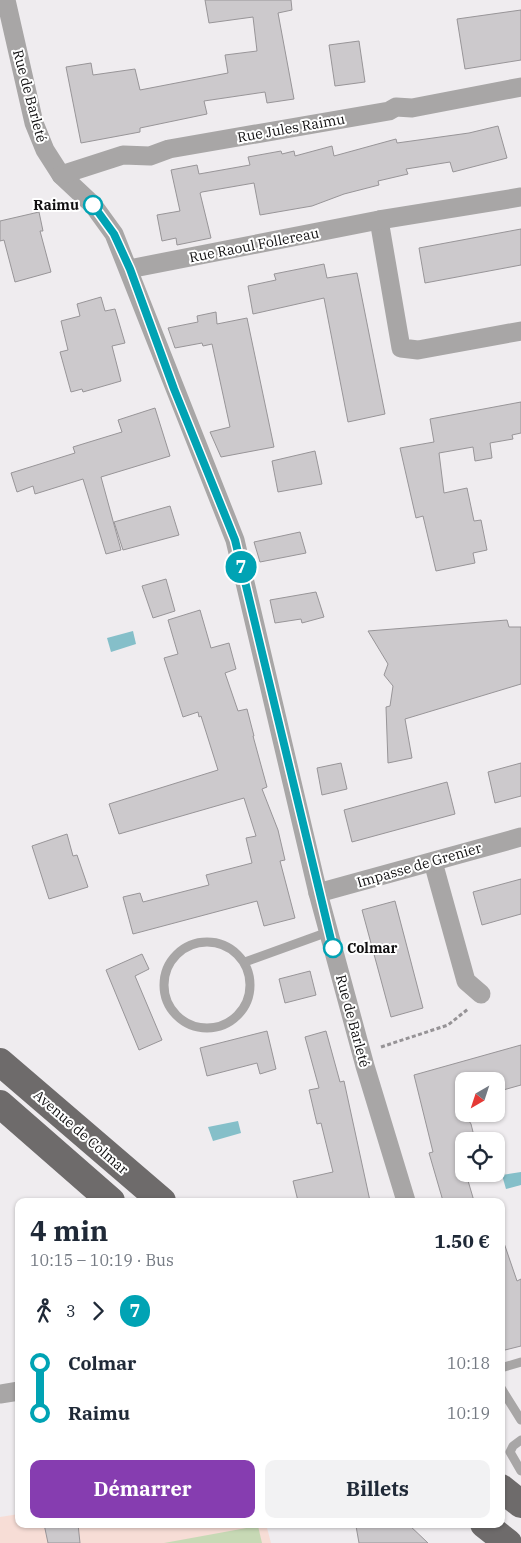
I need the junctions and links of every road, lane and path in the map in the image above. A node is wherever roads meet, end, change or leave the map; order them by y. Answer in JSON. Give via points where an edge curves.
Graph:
{"nodes":[{"id":1,"x":6,"y":0,"type":"edge"},
{"id":2,"x":521,"y":87,"type":"edge"},
{"id":3,"x":61,"y":174,"type":"junction"},
{"id":4,"x":521,"y":197,"type":"edge"},
{"id":5,"x":379,"y":220,"type":"junction"},
{"id":6,"x":130,"y":269,"type":"junction"},
{"id":7,"x":521,"y":331,"type":"edge"},
{"id":8,"x":521,"y":837,"type":"edge"},
{"id":9,"x":433,"y":862,"type":"junction"},
{"id":10,"x":318,"y":893,"type":"junction"},
{"id":11,"x":328,"y":932,"type":"junction"},
{"id":12,"x":245,"y":962,"type":"junction"},
{"id":13,"x":481,"y":994,"type":"joint"},
{"id":14,"x":361,"y":1053,"type":"junction"},
{"id":15,"x":0,"y":1062,"type":"edge"},
{"id":16,"x":0,"y":1104,"type":"edge"},
{"id":17,"x":108,"y":1198,"type":"edge"},
{"id":18,"x":159,"y":1198,"type":"edge"},
{"id":19,"x":405,"y":1198,"type":"edge"},
{"id":20,"x":521,"y":1362,"type":"edge"},
{"id":21,"x":505,"y":1367,"type":"edge"},
{"id":22,"x":15,"y":1392,"type":"edge"},
{"id":23,"x":0,"y":1394,"type":"edge"},
{"id":24,"x":505,"y":1394,"type":"edge"},
{"id":25,"x":521,"y":1420,"type":"edge"},
{"id":26,"x":521,"y":1440,"type":"edge"},
{"id":27,"x":521,"y":1470,"type":"edge"},
{"id":28,"x":505,"y":1491,"type":"edge"},
{"id":29,"x":521,"y":1504,"type":"edge"},
{"id":30,"x":489,"y":1528,"type":"edge"},
{"id":31,"x":508,"y":1543,"type":"edge"}],
"edges":[{"from":1,"to":3,"type":"street","name":"Rue de Barleté","via":[[34,123],[45,150]]},
{"from":2,"to":3,"type":"street","name":"Rue Jules Raimu","via":[[169,149],[150,156],[123,155]]},
{"from":3,"to":6,"type":"street","name":"Rue de Barleté","via":[[106,221]]},
{"from":4,"to":5,"type":"street","name":"Rue Raoul Follereau"},
{"from":5,"to":6,"type":"street","name":"Rue Raoul Follereau"},
{"from":5,"to":7,"type":"street","via":[[400,348],[418,350]]},
{"from":6,"to":10,"type":"street","name":"Rue de Barleté","via":[[235,540]]},
{"from":8,"to":9,"type":"street","name":"Impasse de Grenier"},
{"from":9,"to":10,"type":"street","name":"Impasse de Grenier"},
{"from":9,"to":13,"type":"street","via":[[466,981]]},
{"from":10,"to":11,"type":"street","name":"Rue de Barleté"},
{"from":11,"to":12,"type":"lane"},
{"from":11,"to":14,"type":"street","name":"Rue de Barleté"},
{"from":12,"to":12,"type":"lane","via":[[236,951],[209,941],[181,949],[165,973],[167,1002],[186,1023],[199,1028],[227,1024],[243,1009],[251,990]]},
{"from":13,"to":14,"type":"path","via":[[448,1025]]},
{"from":14,"to":19,"type":"street","name":"Rue de Barleté"},
{"from":15,"to":18,"type":"main road","name":"Avenue de Colmar"},
{"from":16,"to":17,"type":"main road"},
{"from":20,"to":21,"type":"lane"},
{"from":22,"to":23,"type":"street"},
{"from":24,"to":25,"type":"lane"},
{"from":26,"to":27,"type":"lane","via":[[512,1446],[510,1452]]},
{"from":28,"to":29,"type":"main road"},
{"from":30,"to":31,"type":"main road"}]}
